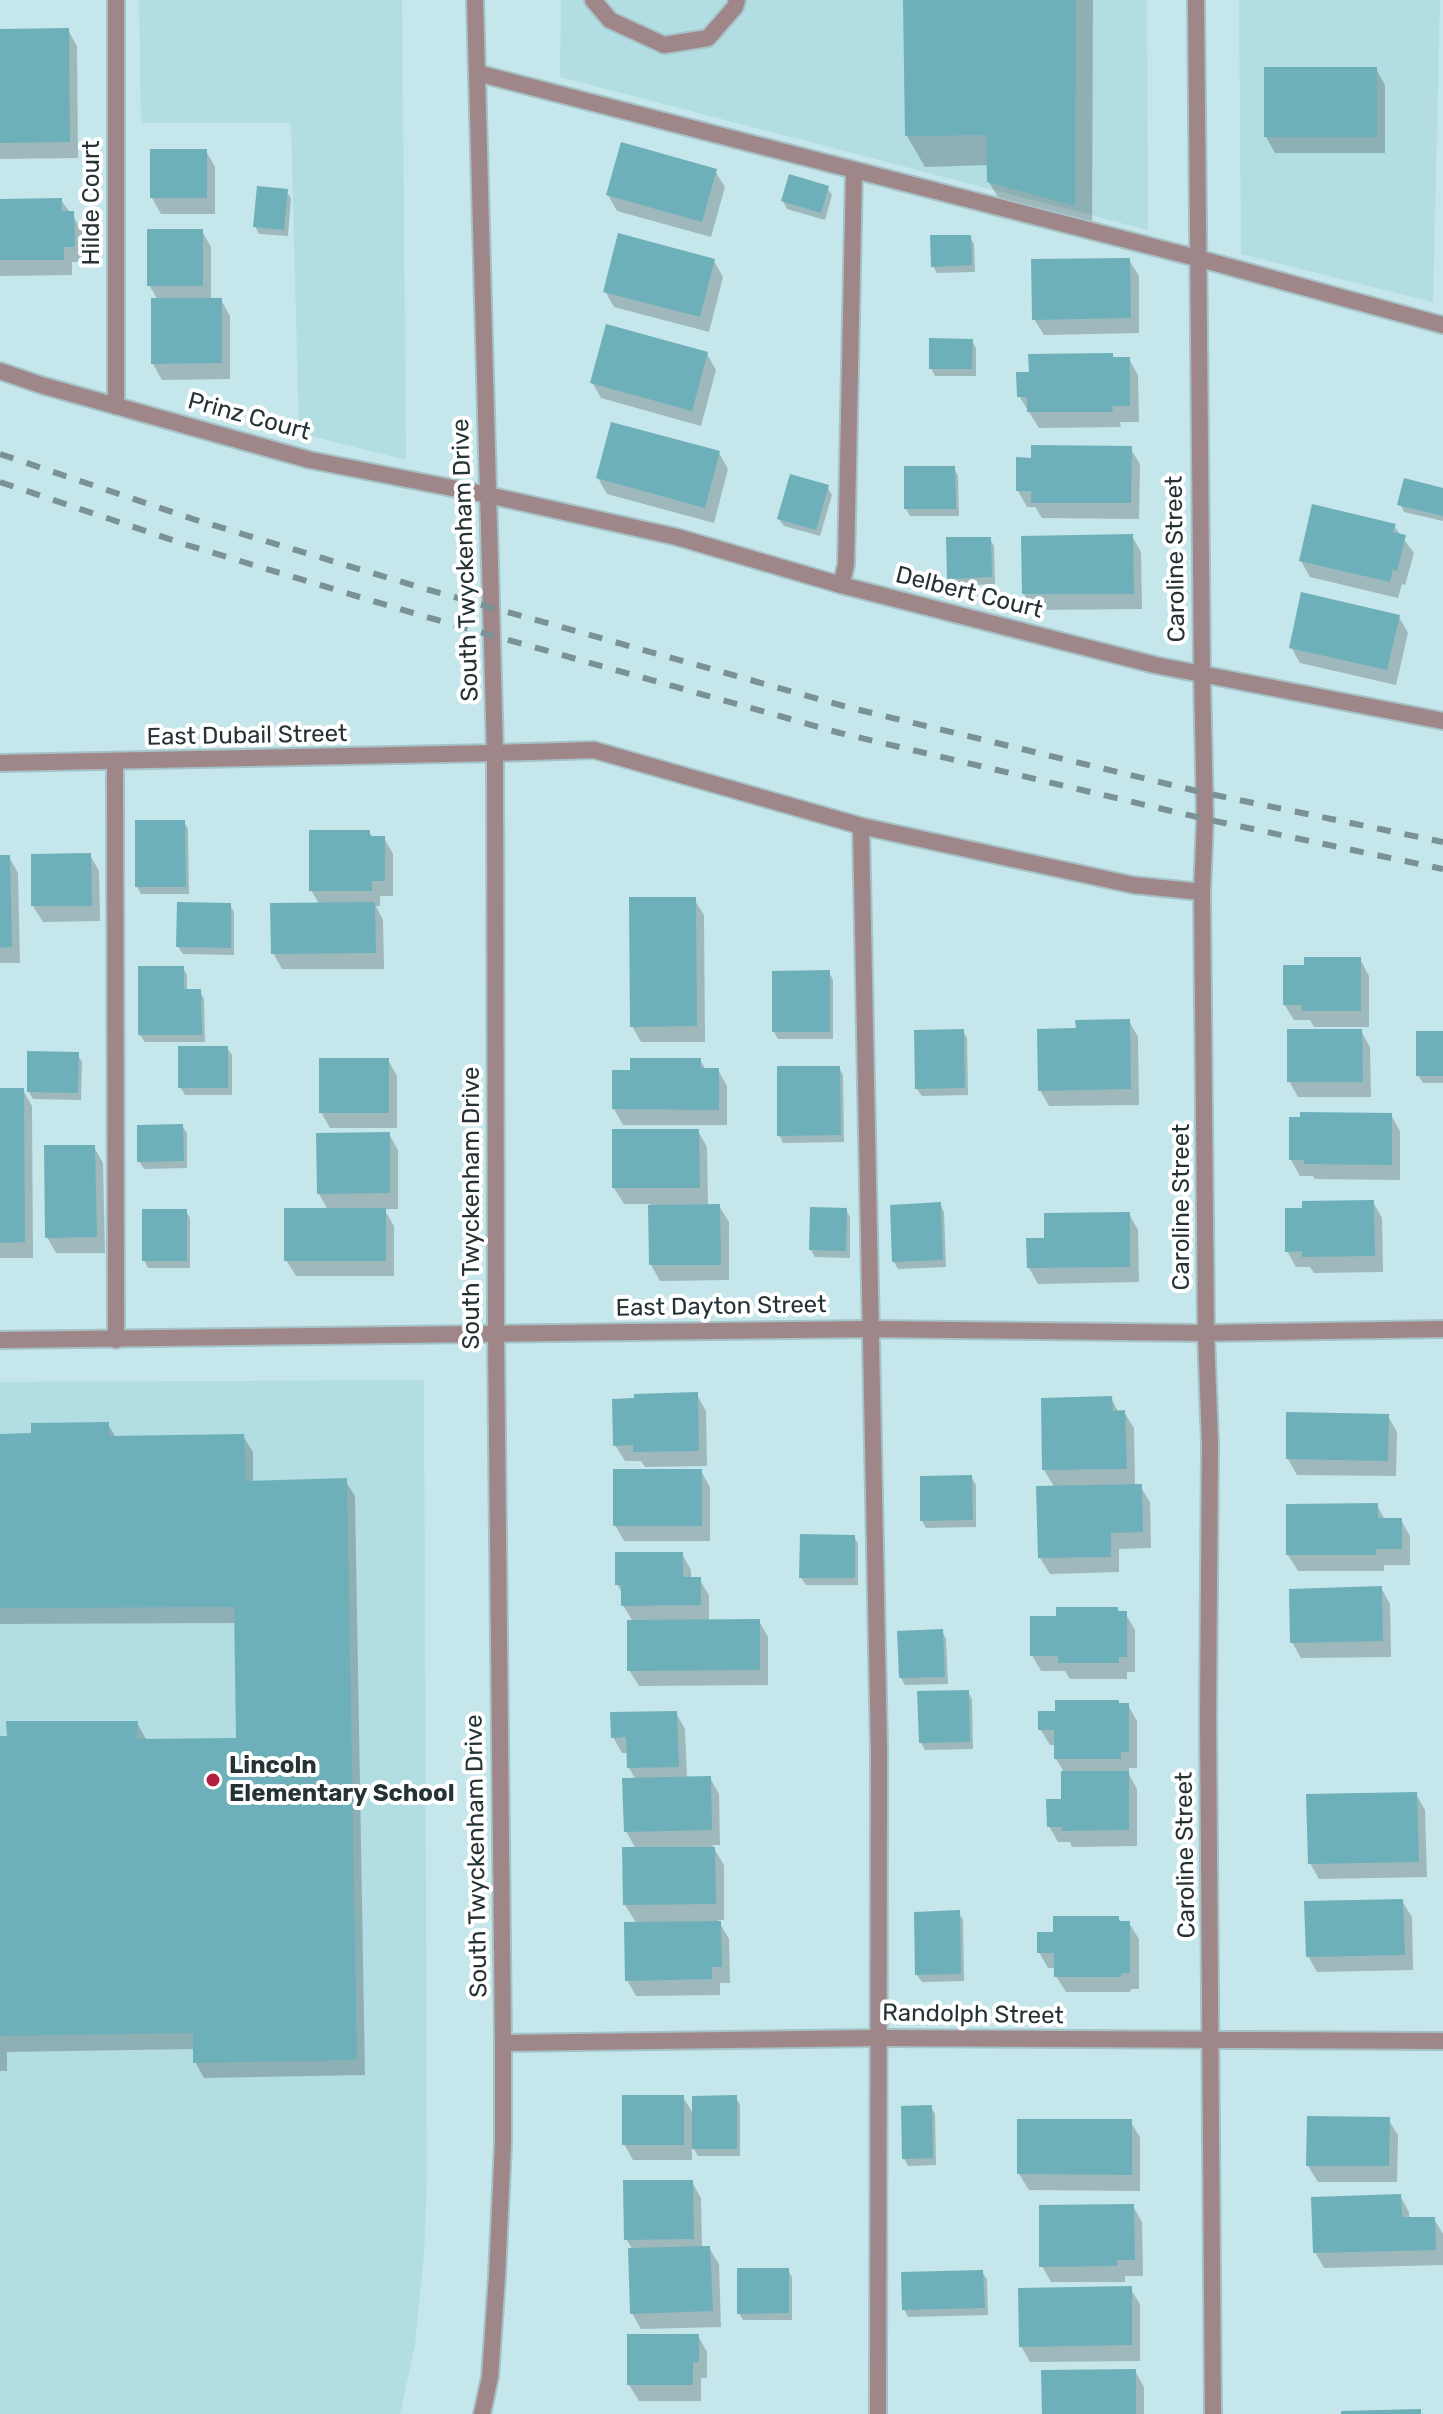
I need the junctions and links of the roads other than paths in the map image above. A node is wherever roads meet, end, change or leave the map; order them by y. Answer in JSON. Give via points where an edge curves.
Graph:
{"nodes":[{"id":1,"x":116,"y":0,"type":"edge"},
{"id":2,"x":475,"y":0,"type":"edge"},
{"id":3,"x":593,"y":0,"type":"edge"},
{"id":4,"x":737,"y":0,"type":"edge"},
{"id":5,"x":1196,"y":0,"type":"edge"},
{"id":6,"x":477,"y":73,"type":"junction"},
{"id":7,"x":854,"y":170,"type":"junction"},
{"id":8,"x":1197,"y":258,"type":"junction"},
{"id":9,"x":1443,"y":325,"type":"edge"},
{"id":10,"x":0,"y":371,"type":"edge"},
{"id":11,"x":116,"y":406,"type":"junction"},
{"id":12,"x":488,"y":495,"type":"junction"},
{"id":13,"x":841,"y":585,"type":"junction"},
{"id":14,"x":1202,"y":673,"type":"junction"},
{"id":15,"x":1443,"y":721,"type":"edge"},
{"id":16,"x":495,"y":753,"type":"junction"},
{"id":17,"x":115,"y":762,"type":"junction"},
{"id":18,"x":0,"y":763,"type":"edge"},
{"id":19,"x":861,"y":826,"type":"junction"},
{"id":20,"x":1202,"y":892,"type":"junction"},
{"id":21,"x":870,"y":1329,"type":"junction"},
{"id":22,"x":1443,"y":1329,"type":"edge"},
{"id":23,"x":1206,"y":1333,"type":"junction"},
{"id":24,"x":496,"y":1336,"type":"junction"},
{"id":25,"x":0,"y":1340,"type":"edge"},
{"id":26,"x":116,"y":1340,"type":"junction"},
{"id":27,"x":877,"y":2038,"type":"junction"},
{"id":28,"x":1212,"y":2041,"type":"junction"},
{"id":29,"x":1443,"y":2041,"type":"edge"},
{"id":30,"x":503,"y":2043,"type":"junction"},
{"id":31,"x":482,"y":2414,"type":"edge"},
{"id":32,"x":878,"y":2414,"type":"edge"},
{"id":33,"x":1213,"y":2414,"type":"edge"}],
"edges":[{"from":1,"to":11,"type":"street","name":"Hilde Court"},
{"from":2,"to":6,"type":"street","name":"South Twyckenham Drive"},
{"from":3,"to":4,"type":"street","via":[[610,20],[664,45],[708,38]]},
{"from":5,"to":8,"type":"street","name":"Caroline Street"},
{"from":6,"to":7,"type":"street"},
{"from":6,"to":12,"type":"street","name":"South Twyckenham Drive"},
{"from":7,"to":8,"type":"street"},
{"from":7,"to":13,"type":"street","via":[[846,565]]},
{"from":8,"to":9,"type":"street"},
{"from":8,"to":14,"type":"street","name":"Caroline Street"},
{"from":10,"to":11,"type":"street","name":"Prinz Court"},
{"from":11,"to":12,"type":"street","name":"Prinz Court","via":[[310,460]]},
{"from":12,"to":13,"type":"street","name":"Delbert Court","via":[[677,537]]},
{"from":12,"to":16,"type":"street","name":"South Twyckenham Drive"},
{"from":13,"to":14,"type":"street","name":"Delbert Court"},
{"from":14,"to":15,"type":"street","name":"Delbert Court"},
{"from":14,"to":20,"type":"street","name":"Caroline Street"},
{"from":16,"to":17,"type":"street","name":"East Dubail Street"},
{"from":16,"to":19,"type":"street","name":"East Dubail Street","via":[[594,750]]},
{"from":16,"to":24,"type":"street","name":"South Twyckenham Drive"},
{"from":17,"to":18,"type":"street","name":"East Dubail Street"},
{"from":17,"to":26,"type":"street"},
{"from":19,"to":20,"type":"street","name":"East Dubail Street","via":[[1133,885]]},
{"from":19,"to":21,"type":"street"},
{"from":20,"to":23,"type":"street","name":"Caroline Street"},
{"from":21,"to":23,"type":"street","name":"East Dayton Street"},
{"from":21,"to":24,"type":"street","name":"East Dayton Street"},
{"from":21,"to":27,"type":"street","via":[[879,1751]]},
{"from":22,"to":23,"type":"street","name":"East Dayton Street"},
{"from":23,"to":28,"type":"street","name":"Caroline Street"},
{"from":24,"to":26,"type":"street","name":"East Dayton Street"},
{"from":24,"to":30,"type":"street","name":"South Twyckenham Drive"},
{"from":25,"to":26,"type":"street","name":"East Dayton Street"},
{"from":27,"to":28,"type":"street","name":"Randolph Street"},
{"from":27,"to":30,"type":"street","name":"Randolph Street"},
{"from":27,"to":32,"type":"street"},
{"from":28,"to":29,"type":"street","name":"Randolph Street"},
{"from":28,"to":33,"type":"street","name":"Caroline Street"},
{"from":30,"to":31,"type":"street","name":"South Twyckenham Drive","via":[[497,2276]]}]}
